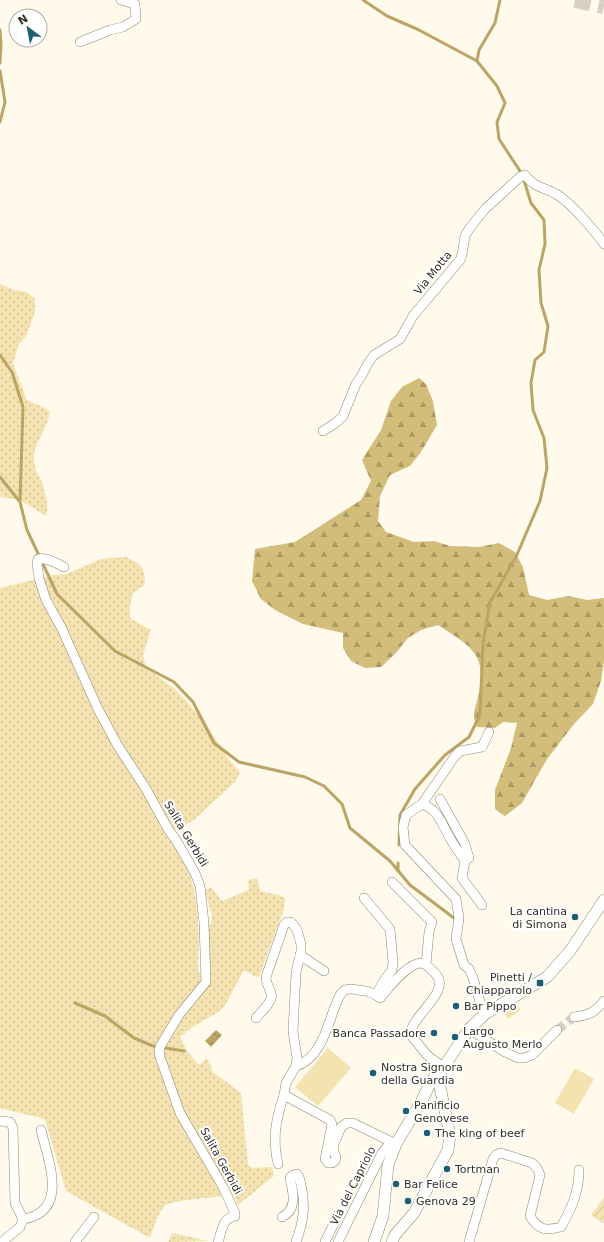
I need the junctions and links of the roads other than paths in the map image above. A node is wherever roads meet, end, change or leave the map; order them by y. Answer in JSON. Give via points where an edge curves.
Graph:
{"nodes":[{"id":1,"x":121,"y":0,"type":"edge"},
{"id":2,"x":80,"y":42,"type":"dead end"},
{"id":3,"x":604,"y":244,"type":"edge"},
{"id":4,"x":323,"y":431,"type":"dead end"},
{"id":5,"x":64,"y":567,"type":"dead end"},
{"id":6,"x":489,"y":732,"type":"dead end"},
{"id":7,"x":440,"y":799,"type":"dead end"},
{"id":8,"x":422,"y":804,"type":"junction"},
{"id":9,"x":465,"y":861,"type":"junction"},
{"id":10,"x":392,"y":882,"type":"dead end"},
{"id":11,"x":364,"y":898,"type":"dead end"},
{"id":12,"x":604,"y":900,"type":"edge"},
{"id":13,"x":482,"y":905,"type":"dead end"},
{"id":14,"x":392,"y":950,"type":"junction"},
{"id":15,"x":300,"y":955,"type":"junction"},
{"id":16,"x":426,"y":964,"type":"junction"},
{"id":17,"x":324,"y":971,"type":"dead end"},
{"id":18,"x":385,"y":972,"type":"dead end"},
{"id":19,"x":376,"y":995,"type":"junction"},
{"id":20,"x":604,"y":1001,"type":"edge"},
{"id":21,"x":486,"y":1013,"type":"junction"},
{"id":22,"x":574,"y":1016,"type":"tunnel mouth"},
{"id":23,"x":256,"y":1018,"type":"dead end"},
{"id":24,"x":469,"y":1029,"type":"junction"},
{"id":25,"x":532,"y":1061,"type":"dead end"},
{"id":26,"x":296,"y":1066,"type":"junction"},
{"id":27,"x":443,"y":1067,"type":"junction"},
{"id":28,"x":436,"y":1077,"type":"junction"},
{"id":29,"x":284,"y":1095,"type":"junction"},
{"id":30,"x":421,"y":1102,"type":"junction"},
{"id":31,"x":445,"y":1108,"type":"junction"},
{"id":32,"x":0,"y":1121,"type":"edge"},
{"id":33,"x":41,"y":1130,"type":"dead end"},
{"id":34,"x":393,"y":1143,"type":"junction"},
{"id":35,"x":278,"y":1164,"type":"dead end"},
{"id":36,"x":579,"y":1170,"type":"dead end"},
{"id":37,"x":338,"y":1216,"type":"dead end"},
{"id":38,"x":94,"y":1217,"type":"dead end"},
{"id":39,"x":282,"y":1217,"type":"dead end"},
{"id":40,"x":23,"y":1219,"type":"junction"},
{"id":41,"x":375,"y":1241,"type":"edge"},
{"id":42,"x":2,"y":1242,"type":"edge"},
{"id":43,"x":75,"y":1242,"type":"edge"},
{"id":44,"x":218,"y":1242,"type":"edge"},
{"id":45,"x":296,"y":1242,"type":"edge"},
{"id":46,"x":325,"y":1242,"type":"edge"},
{"id":47,"x":338,"y":1242,"type":"edge"},
{"id":48,"x":392,"y":1242,"type":"edge"},
{"id":49,"x":469,"y":1242,"type":"edge"}],
"edges":[{"from":1,"to":2,"type":"street","via":[[135,4],[136,19],[123,27]]},
{"from":3,"to":4,"type":"street","name":"Via Motta","via":[[558,194],[531,184],[523,176],[485,209],[465,236],[460,260],[413,316],[400,339],[374,354],[356,384],[343,416]]},
{"from":5,"to":44,"type":"street","name":"Salita Gerbidi","via":[[42,559],[36,564],[46,600],[98,709],[188,859],[200,886],[206,982],[179,1015],[159,1050],[180,1113],[223,1187],[235,1213],[235,1216],[226,1220]]},
{"from":6,"to":8,"type":"street","via":[[482,747],[460,751],[455,756]]},
{"from":7,"to":9,"type":"street","via":[[465,844],[469,858]]},
{"from":8,"to":9,"type":"street","via":[[430,807],[438,816]]},
{"from":8,"to":21,"type":"street","via":[[406,815],[403,827],[405,845],[456,899],[460,918],[456,939],[464,965],[469,969]]},
{"from":9,"to":13,"type":"street","via":[[462,878]]},
{"from":10,"to":16,"type":"street","via":[[432,922]]},
{"from":11,"to":14,"type":"street","via":[[390,929]]},
{"from":12,"to":21,"type":"street","via":[[570,951],[547,977]]},
{"from":14,"to":18,"type":"street"},
{"from":14,"to":19,"type":"street","via":[[392,970]]},
{"from":15,"to":17,"type":"street"},
{"from":15,"to":23,"type":"street","via":[[301,944],[296,928],[292,923],[286,922],[266,977],[271,1000]]},
{"from":15,"to":26,"type":"street","via":[[296,973],[293,1032]]},
{"from":16,"to":19,"type":"street","via":[[415,964],[380,998]]},
{"from":16,"to":27,"type":"street","via":[[438,976],[441,985],[438,993],[416,1019],[410,1034],[427,1055]]},
{"from":19,"to":26,"type":"street","via":[[371,991],[345,990],[339,997],[322,1042],[304,1064]]},
{"from":20,"to":22,"type":"street","via":[[593,1012]]},
{"from":21,"to":24,"type":"street"},
{"from":24,"to":25,"type":"street","via":[[518,1058],[532,1055],[556,1031],[555,1036]]},
{"from":24,"to":27,"type":"street"},
{"from":26,"to":29,"type":"street","via":[[286,1083]]},
{"from":27,"to":28,"type":"street"},
{"from":28,"to":30,"type":"street"},
{"from":28,"to":31,"type":"street"},
{"from":29,"to":34,"type":"street","via":[[330,1120],[332,1124],[325,1158],[328,1163],[335,1161],[334,1144],[341,1127],[347,1123],[353,1123]]},
{"from":29,"to":35,"type":"street","via":[[275,1131]]},
{"from":30,"to":31,"type":"street","via":[[434,1098]]},
{"from":30,"to":34,"type":"street"},
{"from":31,"to":48,"type":"street","via":[[450,1135],[448,1150],[414,1214]]},
{"from":32,"to":40,"type":"street","via":[[10,1122],[13,1128],[15,1203]]},
{"from":33,"to":40,"type":"street","via":[[51,1170],[52,1194],[50,1202],[41,1212],[32,1218]]},
{"from":34,"to":41,"type":"street","via":[[388,1164],[383,1216]]},
{"from":34,"to":47,"type":"street","name":"Via del Capriolo","via":[[382,1153]]},
{"from":36,"to":49,"type":"street","via":[[577,1192],[569,1214],[561,1227],[550,1230],[534,1224],[530,1216],[540,1175],[537,1168],[532,1163],[501,1154],[496,1155]]},
{"from":37,"to":46,"type":"street","name":"Via del Capriolo"},
{"from":38,"to":43,"type":"street"},
{"from":39,"to":45,"type":"street","via":[[288,1215],[293,1207],[290,1178],[296,1174],[299,1176],[304,1196],[304,1210]]},
{"from":40,"to":42,"type":"street","via":[[20,1227]]}]}
